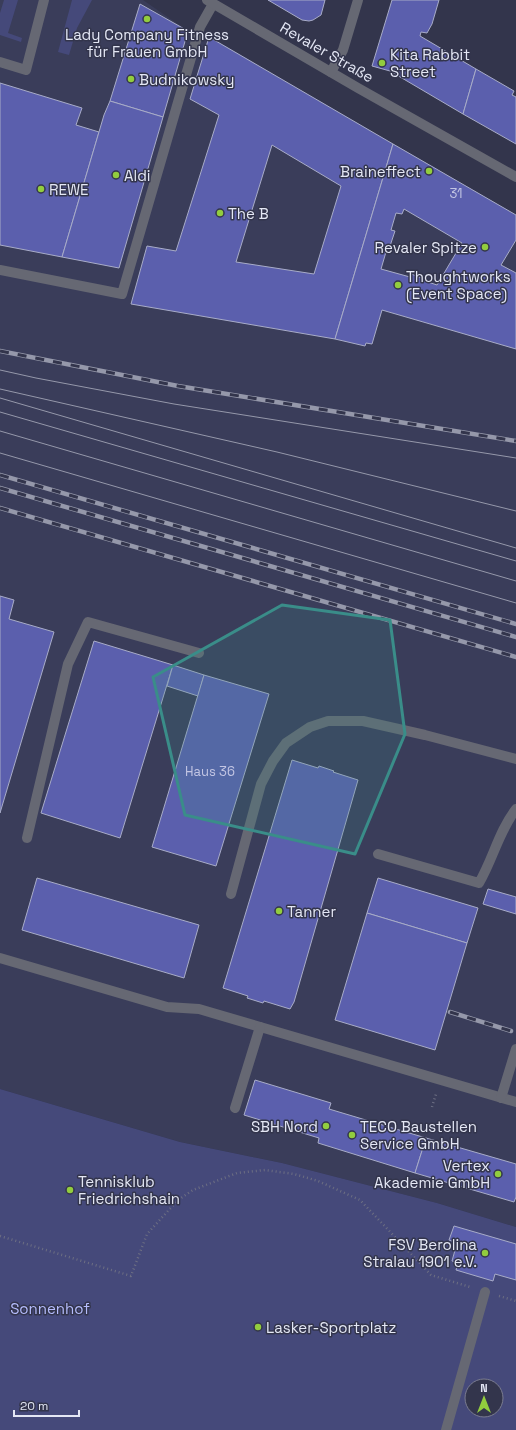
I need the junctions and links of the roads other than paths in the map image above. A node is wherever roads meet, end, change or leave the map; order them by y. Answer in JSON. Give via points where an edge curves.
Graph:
{"nodes":[{"id":1,"x":44,"y":0,"type":"edge"},
{"id":2,"x":358,"y":0,"type":"edge"},
{"id":3,"x":210,"y":2,"type":"edge"},
{"id":4,"x":0,"y":62,"type":"edge"},
{"id":5,"x":331,"y":72,"type":"junction"},
{"id":6,"x":516,"y":177,"type":"edge"},
{"id":7,"x":0,"y":270,"type":"edge"},
{"id":8,"x":200,"y":653,"type":"dead end"},
{"id":9,"x":516,"y":759,"type":"edge"},
{"id":10,"x":516,"y":809,"type":"edge"},
{"id":11,"x":27,"y":838,"type":"dead end"},
{"id":12,"x":378,"y":854,"type":"dead end"},
{"id":13,"x":231,"y":894,"type":"dead end"},
{"id":14,"x":0,"y":958,"type":"edge"},
{"id":15,"x":260,"y":1027,"type":"junction"},
{"id":16,"x":516,"y":1049,"type":"edge"},
{"id":17,"x":501,"y":1098,"type":"junction"},
{"id":18,"x":516,"y":1102,"type":"edge"},
{"id":19,"x":235,"y":1108,"type":"dead end"},
{"id":20,"x":485,"y":1292,"type":"road end"},
{"id":21,"x":446,"y":1430,"type":"edge"}],
"edges":[{"from":1,"to":4,"type":"street","via":[[26,70]]},
{"from":2,"to":5,"type":"street","via":[[343,50]]},
{"from":3,"to":5,"type":"street","name":"Revaler Straße"},
{"from":3,"to":7,"type":"street","via":[[200,27],[122,294]]},
{"from":5,"to":6,"type":"street","name":"Revaler Straße"},
{"from":8,"to":11,"type":"street","via":[[88,622],[68,664]]},
{"from":9,"to":13,"type":"street","via":[[363,721],[328,721],[310,727],[286,743],[261,784]]},
{"from":10,"to":12,"type":"street","via":[[507,820],[479,883]]},
{"from":14,"to":15,"type":"street","via":[[167,1007],[199,1009]]},
{"from":15,"to":17,"type":"street"},
{"from":15,"to":19,"type":"street"},
{"from":16,"to":17,"type":"street"},
{"from":17,"to":18,"type":"street"},
{"from":20,"to":21,"type":"street"}]}
